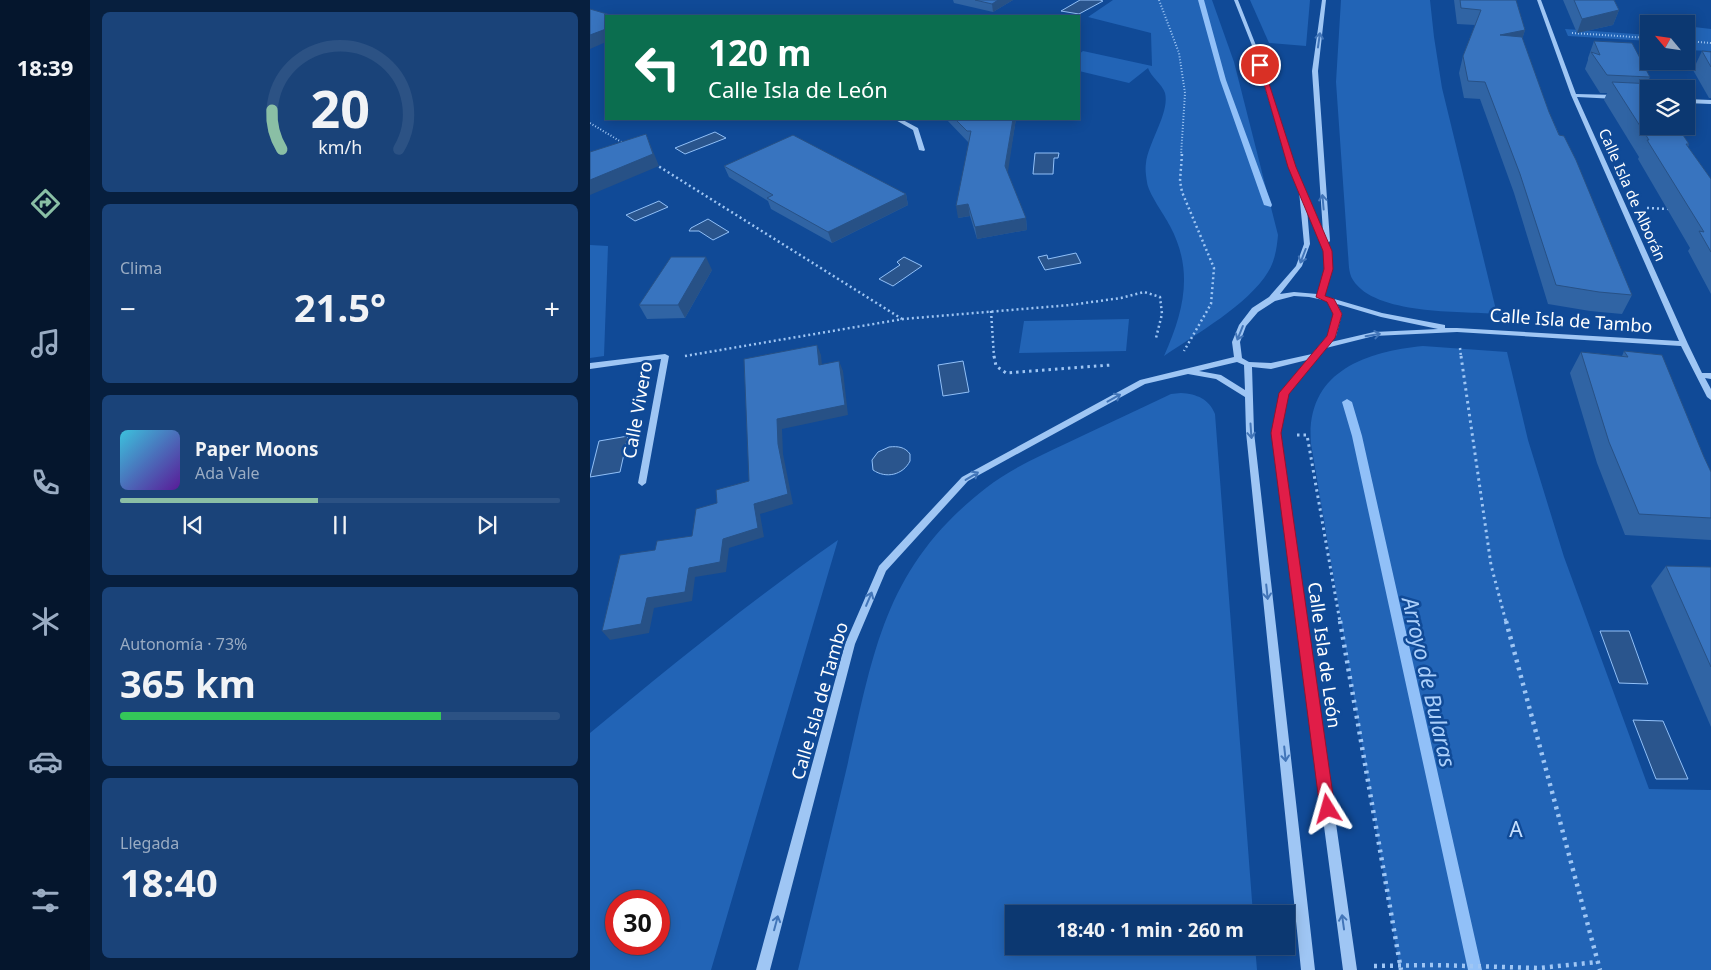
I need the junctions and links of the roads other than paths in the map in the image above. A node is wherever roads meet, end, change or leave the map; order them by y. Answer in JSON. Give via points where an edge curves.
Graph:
{"nodes":[{"id":1,"x":1236,"y":0,"type":"edge"},
{"id":2,"x":1324,"y":0,"type":"edge"},
{"id":3,"x":1539,"y":0,"type":"edge"},
{"id":4,"x":1574,"y":95,"type":"junction"},
{"id":5,"x":1621,"y":97,"type":"edge"},
{"id":6,"x":1695,"y":101,"type":"edge"},
{"id":7,"x":1711,"y":102,"type":"edge"},
{"id":8,"x":898,"y":120,"type":"edge"},
{"id":9,"x":922,"y":150,"type":"dead end"},
{"id":10,"x":1302,"y":191,"type":"junction"},
{"id":11,"x":1328,"y":251,"type":"junction"},
{"id":12,"x":1320,"y":297,"type":"junction"},
{"id":13,"x":1272,"y":299,"type":"junction"},
{"id":14,"x":1331,"y":300,"type":"junction"},
{"id":15,"x":1457,"y":330,"type":"junction"},
{"id":16,"x":1684,"y":344,"type":"junction"},
{"id":17,"x":1326,"y":346,"type":"junction"},
{"id":18,"x":1315,"y":356,"type":"junction"},
{"id":19,"x":1243,"y":362,"type":"junction"},
{"id":20,"x":590,"y":366,"type":"edge"},
{"id":21,"x":1186,"y":371,"type":"junction"},
{"id":22,"x":1699,"y":375,"type":"junction"},
{"id":23,"x":1711,"y":376,"type":"edge"},
{"id":24,"x":1249,"y":396,"type":"junction"},
{"id":25,"x":1711,"y":397,"type":"edge"},
{"id":26,"x":642,"y":483,"type":"dead end"},
{"id":27,"x":1350,"y":968,"type":"edge"},
{"id":28,"x":763,"y":970,"type":"edge"},
{"id":29,"x":1308,"y":970,"type":"edge"}],
"edges":[{"from":1,"to":10,"type":"street"},
{"from":11,"to":2,"type":"street","one_way":true,"via":[[1315,71]]},
{"from":3,"to":4,"type":"street","name":"Calle Isla de Alborán"},
{"from":4,"to":5,"type":"street"},
{"from":4,"to":16,"type":"street","name":"Calle Isla de Alborán"},
{"from":6,"to":7,"type":"street"},
{"from":8,"to":9,"type":"street","via":[[916,129]]},
{"from":10,"to":11,"type":"street"},
{"from":10,"to":13,"type":"street","one_way":true,"via":[[1307,244],[1299,266]]},
{"from":11,"to":12,"type":"street","via":[[1329,269]]},
{"from":12,"to":13,"type":"street","via":[[1285,294]]},
{"from":12,"to":14,"type":"street"},
{"from":13,"to":19,"type":"street","one_way":true,"via":[[1255,310],[1243,325],[1236,342]]},
{"from":14,"to":15,"type":"street","name":"Calle Isla de Tambo","via":[[1381,315]]},
{"from":14,"to":17,"type":"street","name":"Calle Isla de León","via":[[1338,314]]},
{"from":15,"to":16,"type":"street","name":"Calle Isla de Tambo"},
{"from":17,"to":15,"type":"street","name":"Calle Isla de Tambo","one_way":true,"via":[[1374,334]]},
{"from":16,"to":22,"type":"street","name":"Calle Isla de Alborán"},
{"from":17,"to":18,"type":"street","name":"Calle Isla de León"},
{"from":18,"to":19,"type":"street","name":"Calle Isla de León","via":[[1271,366]]},
{"from":27,"to":18,"type":"street","name":"Calle Isla de León","one_way":true,"via":[[1276,433],[1284,393]]},
{"from":19,"to":21,"type":"street","name":"Calle Isla de Tambo"},
{"from":19,"to":24,"type":"street"},
{"from":20,"to":26,"type":"street","name":"Calle Vivero","via":[[665,356]]},
{"from":21,"to":24,"type":"street","name":"Calle Isla de Tambo","via":[[1218,377]]},
{"from":28,"to":21,"type":"street","name":"Calle Isla de Tambo","one_way":true,"via":[[850,644],[882,569],[966,478],[1143,382]]},
{"from":22,"to":23,"type":"street"},
{"from":22,"to":25,"type":"street","name":"Calle Isla de Alborán"},
{"from":24,"to":29,"type":"street","one_way":true,"via":[[1251,442]]}]}
